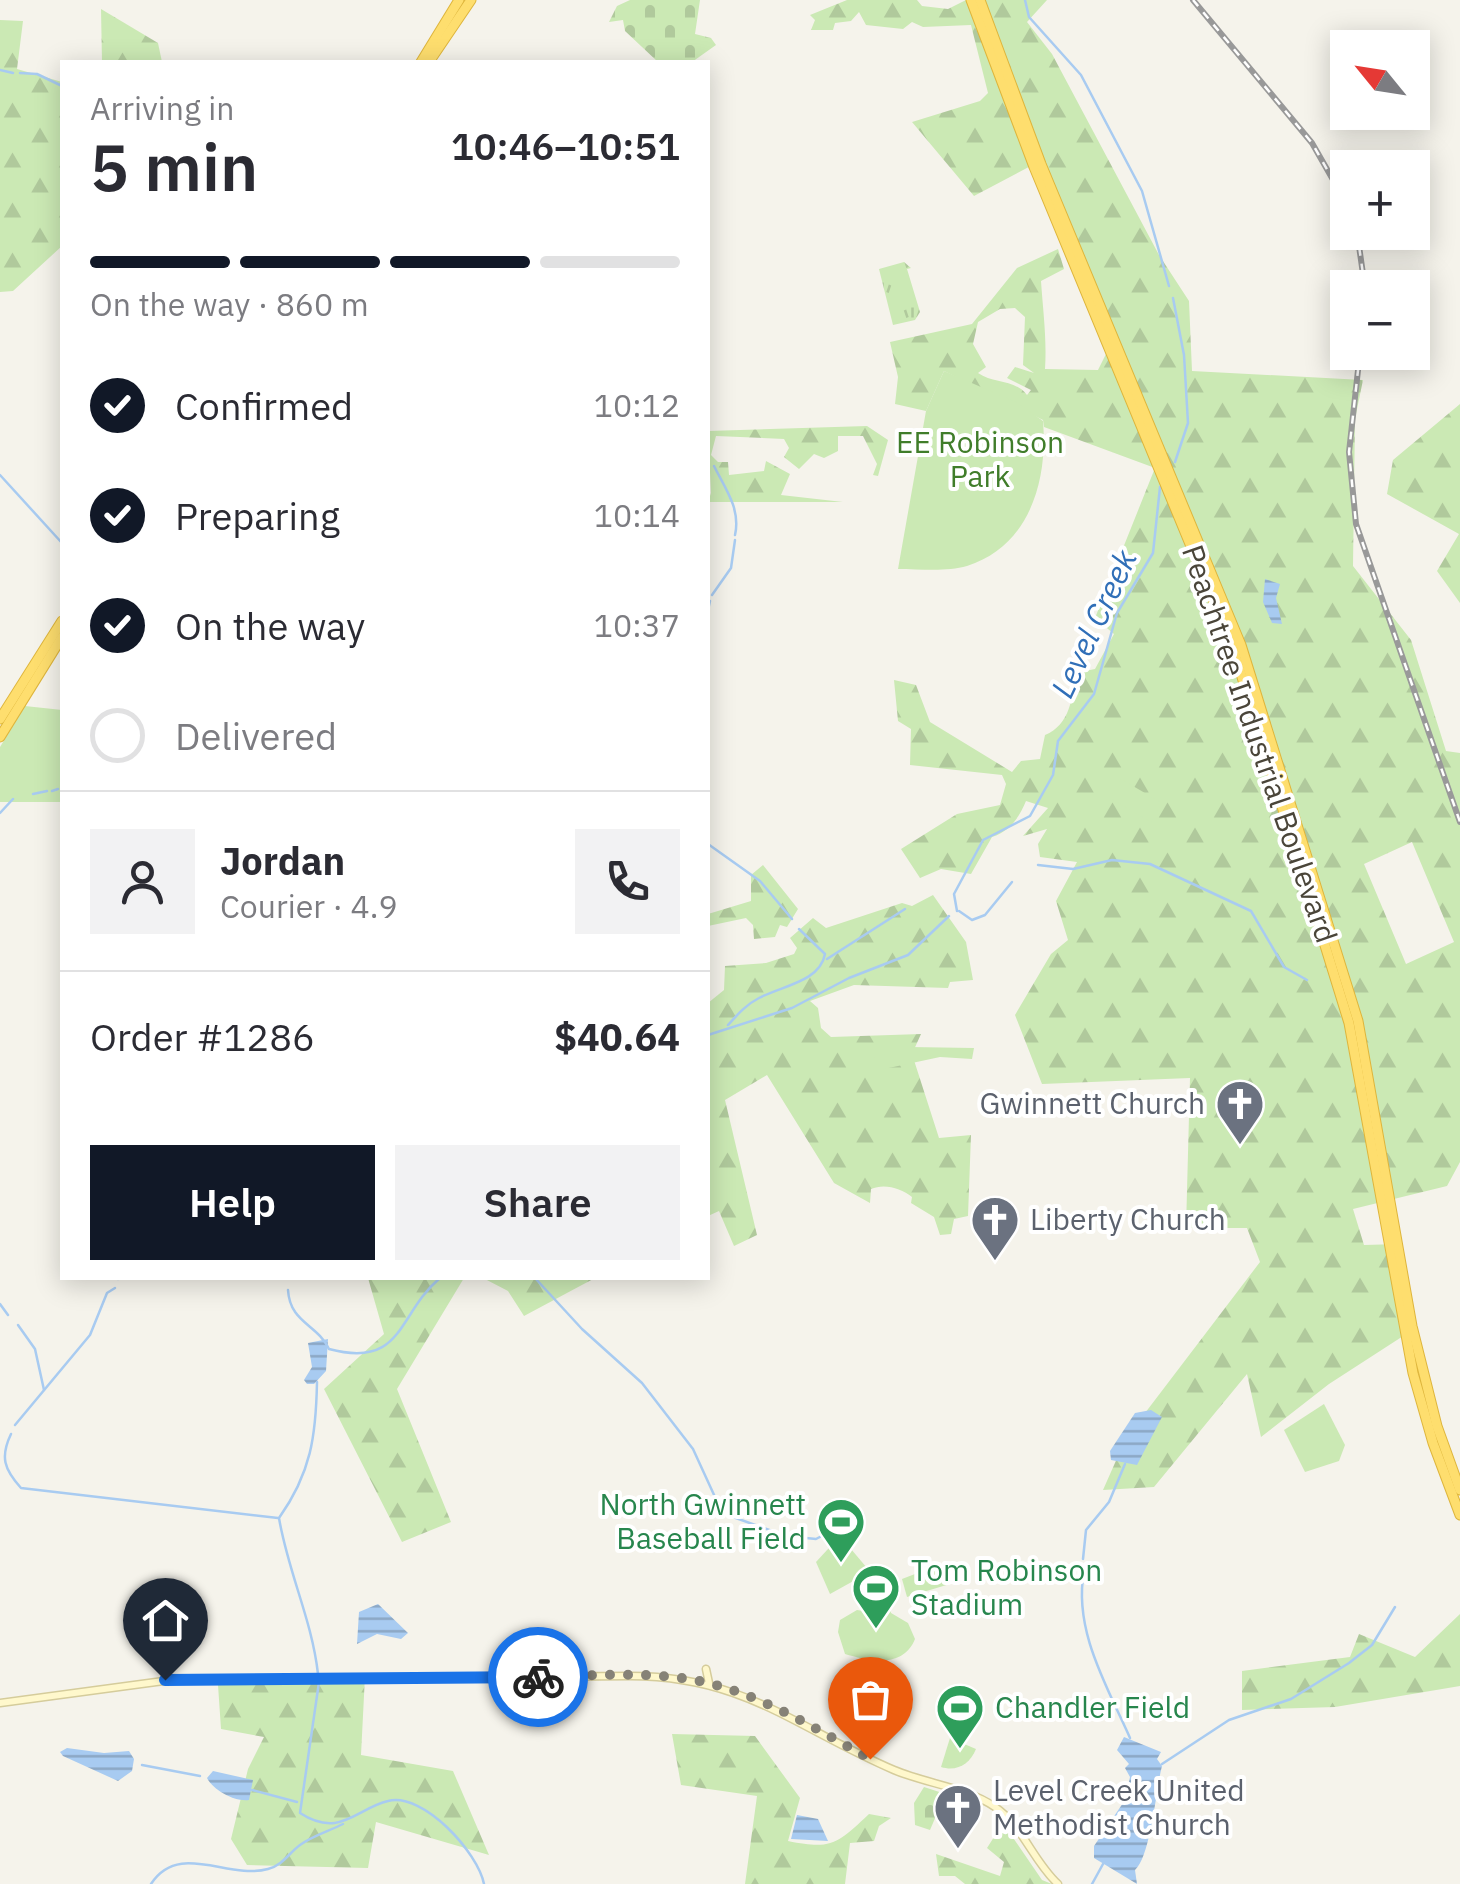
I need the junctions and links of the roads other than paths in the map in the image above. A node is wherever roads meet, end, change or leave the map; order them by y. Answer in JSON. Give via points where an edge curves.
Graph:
{"nodes":[{"id":1,"x":459,"y":0,"type":"edge"},
{"id":2,"x":471,"y":0,"type":"edge"},
{"id":3,"x":971,"y":0,"type":"edge"},
{"id":4,"x":980,"y":0,"type":"edge"},
{"id":5,"x":443,"y":4,"type":"dead end"},
{"id":6,"x":480,"y":11,"type":"dead end"},
{"id":7,"x":446,"y":20,"type":"junction"},
{"id":8,"x":421,"y":60,"type":"edge"},
{"id":9,"x":430,"y":60,"type":"edge"},
{"id":10,"x":60,"y":624,"type":"edge"},
{"id":11,"x":60,"y":640,"type":"edge"},
{"id":12,"x":0,"y":720,"type":"edge"},
{"id":13,"x":0,"y":737,"type":"edge"},
{"id":14,"x":1460,"y":1490,"type":"edge"},
{"id":15,"x":1460,"y":1514,"type":"edge"},
{"id":16,"x":706,"y":1669,"type":"dead end"},
{"id":17,"x":710,"y":1684,"type":"junction"},
{"id":18,"x":0,"y":1703,"type":"edge"},
{"id":19,"x":1058,"y":1884,"type":"edge"}],
"edges":[{"from":1,"to":7,"type":"highway"},
{"from":2,"to":6,"type":"highway"},
{"from":2,"to":9,"type":"highway"},
{"from":3,"to":15,"type":"highway","name":"Peachtree Industrial Boulevard","via":[[1233,648],[1349,1023],[1405,1337],[1428,1429]]},
{"from":4,"to":14,"type":"highway","name":"Peachtree Industrial Boulevard","via":[[1241,645],[1358,1021],[1412,1326]]},
{"from":5,"to":7,"type":"highway"},
{"from":7,"to":8,"type":"highway"},
{"from":10,"to":12,"type":"highway"},
{"from":11,"to":13,"type":"highway"},
{"from":16,"to":17,"type":"main road"},
{"from":17,"to":18,"type":"main road","via":[[658,1676],[170,1680]]},
{"from":17,"to":19,"type":"main road","via":[[759,1700],[894,1770],[989,1803],[1014,1824]]}]}
